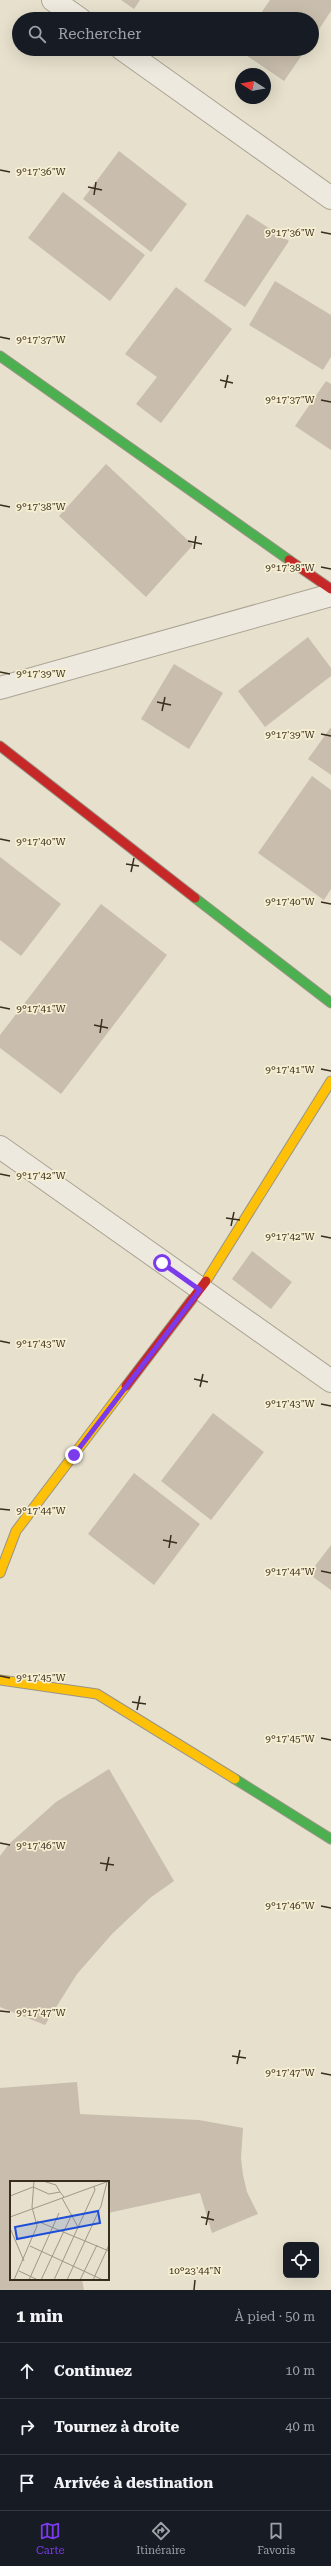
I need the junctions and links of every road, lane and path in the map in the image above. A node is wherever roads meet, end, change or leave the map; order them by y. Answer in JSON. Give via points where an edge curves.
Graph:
{"nodes":[{"id":1,"x":53,"y":0,"type":"edge"},
{"id":2,"x":70,"y":12,"type":"edge"},
{"id":3,"x":132,"y":56,"type":"edge"},
{"id":4,"x":331,"y":198,"type":"edge"},
{"id":5,"x":0,"y":356,"type":"edge"},
{"id":6,"x":331,"y":589,"type":"edge"},
{"id":7,"x":331,"y":595,"type":"edge"},
{"id":8,"x":0,"y":688,"type":"edge"},
{"id":9,"x":0,"y":746,"type":"edge"},
{"id":10,"x":331,"y":1003,"type":"edge"},
{"id":11,"x":331,"y":1081,"type":"edge"},
{"id":12,"x":0,"y":1147,"type":"edge"},
{"id":13,"x":200,"y":1290,"type":"junction"},
{"id":14,"x":331,"y":1381,"type":"edge"},
{"id":15,"x":0,"y":1573,"type":"edge"},
{"id":16,"x":0,"y":1680,"type":"edge"},
{"id":17,"x":331,"y":1839,"type":"edge"}],
"edges":[{"from":1,"to":2,"type":"street"},
{"from":3,"to":4,"type":"street"},
{"from":5,"to":6,"type":"street"},
{"from":7,"to":8,"type":"street"},
{"from":9,"to":10,"type":"street"},
{"from":11,"to":13,"type":"street"},
{"from":12,"to":13,"type":"street"},
{"from":13,"to":14,"type":"street"},
{"from":13,"to":15,"type":"street","via":[[16,1531]]},
{"from":16,"to":17,"type":"street","via":[[97,1694]]}]}
